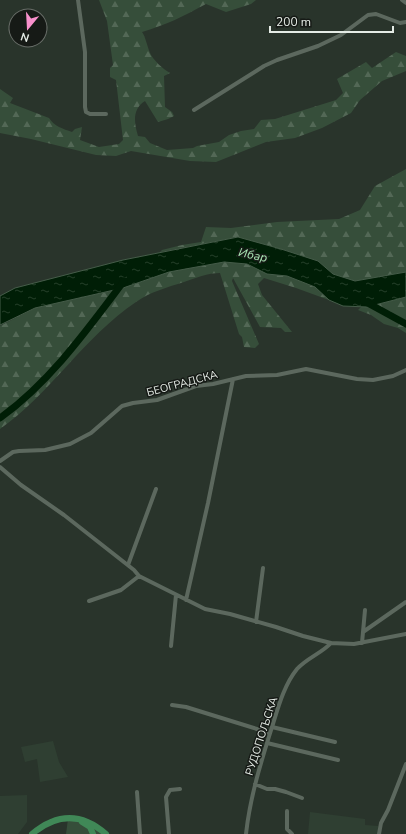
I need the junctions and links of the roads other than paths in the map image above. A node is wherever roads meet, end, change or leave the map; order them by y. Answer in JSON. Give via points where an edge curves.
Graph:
{"nodes":[{"id":1,"x":78,"y":0,"type":"edge"},
{"id":2,"x":402,"y":0,"type":"edge"},
{"id":3,"x":406,"y":3,"type":"edge"},
{"id":4,"x":406,"y":22,"type":"edge"},
{"id":5,"x":194,"y":110,"type":"dead end"},
{"id":6,"x":106,"y":114,"type":"dead end"},
{"id":7,"x":406,"y":370,"type":"edge"},
{"id":8,"x":233,"y":379,"type":"junction"},
{"id":9,"x":0,"y":461,"type":"edge"},
{"id":10,"x":0,"y":467,"type":"edge"},
{"id":11,"x":156,"y":489,"type":"dead end"},
{"id":12,"x":128,"y":565,"type":"junction"},
{"id":13,"x":263,"y":568,"type":"dead end"},
{"id":14,"x":139,"y":576,"type":"junction"},
{"id":15,"x":176,"y":595,"type":"junction"},
{"id":16,"x":186,"y":600,"type":"junction"},
{"id":17,"x":89,"y":601,"type":"dead end"},
{"id":18,"x":406,"y":602,"type":"edge"},
{"id":19,"x":364,"y":610,"type":"dead end"},
{"id":20,"x":256,"y":622,"type":"junction"},
{"id":21,"x":363,"y":632,"type":"junction"},
{"id":22,"x":406,"y":634,"type":"edge"},
{"id":23,"x":331,"y":643,"type":"junction"},
{"id":24,"x":362,"y":643,"type":"junction"},
{"id":25,"x":171,"y":646,"type":"dead end"},
{"id":26,"x":172,"y":705,"type":"dead end"},
{"id":27,"x":272,"y":727,"type":"junction"},
{"id":28,"x":270,"y":734,"type":"junction"},
{"id":29,"x":267,"y":742,"type":"junction"},
{"id":30,"x":335,"y":742,"type":"dead end"},
{"id":31,"x":338,"y":760,"type":"dead end"},
{"id":32,"x":406,"y":764,"type":"edge"},
{"id":33,"x":255,"y":784,"type":"junction"},
{"id":34,"x":180,"y":789,"type":"dead end"},
{"id":35,"x":137,"y":792,"type":"dead end"},
{"id":36,"x":302,"y":798,"type":"dead end"},
{"id":37,"x":287,"y":811,"type":"dead end"},
{"id":38,"x":57,"y":820,"type":"junction"},
{"id":39,"x":32,"y":834,"type":"edge"},
{"id":40,"x":93,"y":834,"type":"edge"},
{"id":41,"x":106,"y":834,"type":"edge"},
{"id":42,"x":140,"y":834,"type":"edge"},
{"id":43,"x":169,"y":834,"type":"edge"},
{"id":44,"x":246,"y":834,"type":"edge"},
{"id":45,"x":292,"y":834,"type":"edge"},
{"id":46,"x":379,"y":834,"type":"edge"}],
"edges":[{"from":1,"to":6,"type":"street","via":[[85,52],[86,112]]},
{"from":2,"to":3,"type":"street"},
{"from":4,"to":5,"type":"street","via":[[400,23],[376,14],[368,16],[335,38],[264,66]]},
{"from":7,"to":8,"type":"street","name":"БЕОГРАДСКА","via":[[394,376],[373,380],[306,369],[277,375]]},
{"from":8,"to":9,"type":"street","name":"БЕОГРАДСКА","via":[[196,386],[158,400],[122,406],[91,433],[70,444],[45,450],[12,452]]},
{"from":8,"to":16,"type":"street"},
{"from":10,"to":12,"type":"street","via":[[21,486],[64,514]]},
{"from":11,"to":12,"type":"street"},
{"from":12,"to":14,"type":"street"},
{"from":13,"to":20,"type":"street"},
{"from":14,"to":15,"type":"street"},
{"from":14,"to":17,"type":"street","via":[[121,590]]},
{"from":15,"to":16,"type":"street"},
{"from":15,"to":25,"type":"street"},
{"from":16,"to":20,"type":"street","via":[[205,609]]},
{"from":18,"to":21,"type":"street"},
{"from":19,"to":21,"type":"street"},
{"from":20,"to":23,"type":"street"},
{"from":21,"to":24,"type":"street"},
{"from":22,"to":24,"type":"street"},
{"from":23,"to":24,"type":"street"},
{"from":23,"to":27,"type":"street","name":"РУДОПОЉСКА","via":[[298,668],[287,686]]},
{"from":26,"to":28,"type":"street","via":[[186,707]]},
{"from":27,"to":28,"type":"street","name":"РУДОПОЉСКА"},
{"from":27,"to":30,"type":"street"},
{"from":28,"to":29,"type":"street","name":"РУДОПОЉСКА"},
{"from":29,"to":31,"type":"street"},
{"from":29,"to":33,"type":"street","name":"РУДОПОЉСКА"},
{"from":32,"to":46,"type":"street"},
{"from":33,"to":36,"type":"street"},
{"from":33,"to":44,"type":"street","name":"РУДОПОЉСКА"},
{"from":34,"to":43,"type":"street","via":[[170,790],[166,797]]},
{"from":35,"to":42,"type":"street"},
{"from":37,"to":45,"type":"street","via":[[286,829]]},
{"from":38,"to":39,"type":"main road"},
{"from":38,"to":40,"type":"main road","via":[[80,821],[90,827]]},
{"from":38,"to":41,"type":"main road","via":[[84,820]]}]}
